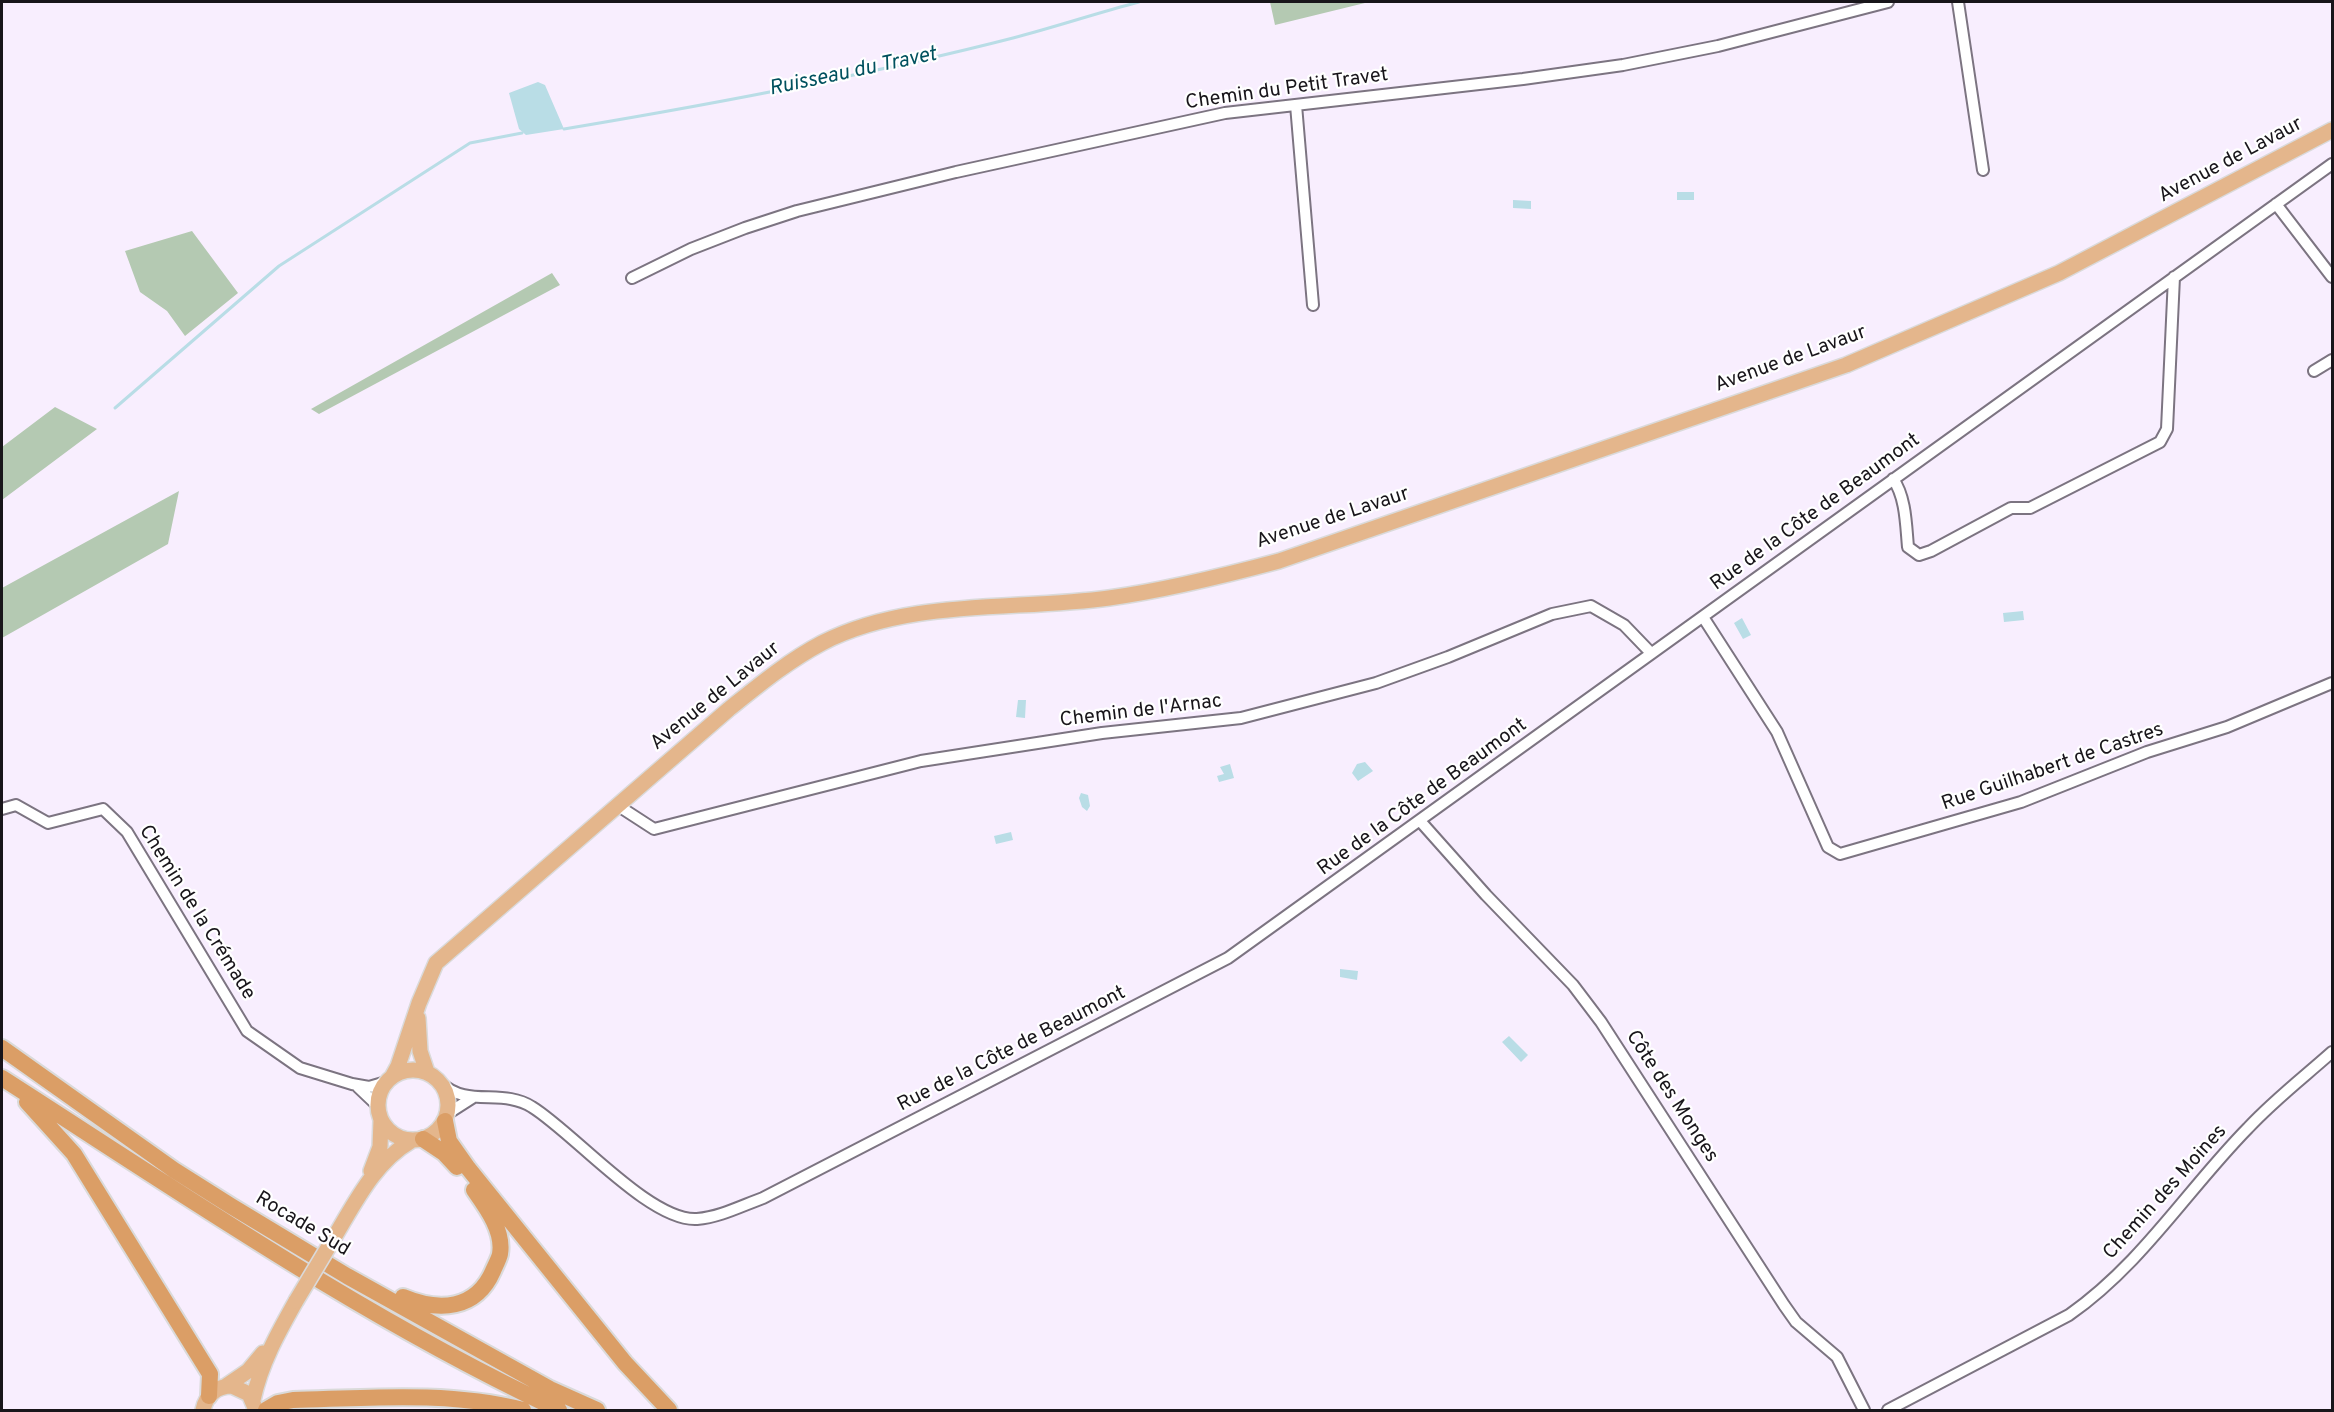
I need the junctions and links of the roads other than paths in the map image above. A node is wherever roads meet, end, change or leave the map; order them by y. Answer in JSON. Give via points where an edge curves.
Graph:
{"nodes":[{"id":1,"x":1888,"y":2,"type":"edge"},
{"id":2,"x":1958,"y":2,"type":"edge"},
{"id":3,"x":1296,"y":105,"type":"junction"},
{"id":4,"x":2332,"y":130,"type":"edge"},
{"id":5,"x":2332,"y":164,"type":"edge"},
{"id":6,"x":1983,"y":170,"type":"dead end"},
{"id":7,"x":2276,"y":204,"type":"junction"},
{"id":8,"x":2174,"y":277,"type":"junction"},
{"id":9,"x":2332,"y":277,"type":"edge"},
{"id":10,"x":632,"y":278,"type":"dead end"},
{"id":11,"x":1313,"y":305,"type":"dead end"},
{"id":12,"x":2332,"y":360,"type":"edge"},
{"id":13,"x":2314,"y":371,"type":"dead end"},
{"id":14,"x":1893,"y":479,"type":"junction"},
{"id":15,"x":1703,"y":617,"type":"junction"},
{"id":16,"x":1652,"y":653,"type":"junction"},
{"id":17,"x":2332,"y":683,"type":"edge"},
{"id":18,"x":617,"y":805,"type":"junction"},
{"id":19,"x":2,"y":808,"type":"edge"},
{"id":20,"x":1421,"y":822,"type":"junction"},
{"id":21,"x":419,"y":1003,"type":"junction"},
{"id":22,"x":2,"y":1048,"type":"edge"},
{"id":23,"x":2332,"y":1052,"type":"edge"},
{"id":24,"x":426,"y":1072,"type":"junction"},
{"id":25,"x":2,"y":1078,"type":"edge"},
{"id":26,"x":389,"y":1080,"type":"junction"},
{"id":27,"x":441,"y":1083,"type":"junction"},
{"id":28,"x":352,"y":1084,"type":"junction"},
{"id":29,"x":472,"y":1098,"type":"junction"},
{"id":30,"x":380,"y":1113,"type":"junction"},
{"id":31,"x":446,"y":1117,"type":"junction"},
{"id":32,"x":417,"y":1140,"type":"junction"},
{"id":33,"x":367,"y":1182,"type":"junction"},
{"id":34,"x":347,"y":1276,"type":"junction"},
{"id":35,"x":273,"y":1341,"type":"junction"},
{"id":36,"x":226,"y":1386,"type":"junction"},
{"id":37,"x":206,"y":1403,"type":"edge"},
{"id":38,"x":259,"y":1407,"type":"edge"},
{"id":39,"x":523,"y":1410,"type":"edge"},
{"id":40,"x":559,"y":1410,"type":"edge"},
{"id":41,"x":597,"y":1410,"type":"edge"},
{"id":42,"x":669,"y":1410,"type":"edge"},
{"id":43,"x":1864,"y":1410,"type":"edge"},
{"id":44,"x":1888,"y":1410,"type":"edge"}],
"edges":[{"from":1,"to":3,"type":"street","name":"Chemin du Petit Travet","via":[[1718,46],[1623,65]]},
{"from":2,"to":6,"type":"street"},
{"from":3,"to":10,"type":"street","name":"Chemin du Petit Travet","via":[[1225,113],[956,172],[798,212],[723,236]]},
{"from":3,"to":11,"type":"street"},
{"from":4,"to":18,"type":"main road","name":"Avenue de Lavaur","via":[[2059,273],[1846,365],[1279,561],[1201,582],[1108,598],[941,611],[878,622],[823,643],[773,674]]},
{"from":5,"to":7,"type":"street","name":"Rue de la Côte de Beaumont"},
{"from":7,"to":8,"type":"street","name":"Rue de la Côte de Beaumont"},
{"from":7,"to":9,"type":"street"},
{"from":8,"to":14,"type":"street","name":"Rue de la Côte de Beaumont"},
{"from":8,"to":14,"type":"street","via":[[2167,429],[2160,442],[2030,508],[2011,508],[1919,555],[1908,548],[1904,512]]},
{"from":12,"to":13,"type":"street"},
{"from":14,"to":15,"type":"street","name":"Rue de la Côte de Beaumont"},
{"from":15,"to":16,"type":"street","name":"Rue de la Côte de Beaumont"},
{"from":15,"to":17,"type":"street","name":"Rue Guilhabert de Castres","via":[[1777,732],[1828,848],[1840,854],[2021,802],[2147,752],[2227,727]]},
{"from":16,"to":18,"type":"street","name":"Chemin de l'Arnac","via":[[1624,625],[1591,606],[1552,614],[1376,682],[1241,718],[1102,733],[921,761],[654,829]]},
{"from":16,"to":20,"type":"street","name":"Rue de la Côte de Beaumont"},
{"from":18,"to":21,"type":"main road","name":"Avenue de Lavaur","via":[[436,963]]},
{"from":19,"to":28,"type":"street","name":"Chemin de la Crémade","via":[[16,806],[48,823],[103,809],[127,832],[247,1031],[300,1068]]},
{"from":20,"to":29,"type":"street","name":"Rue de la Côte de Beaumont","via":[[1228,958],[763,1198],[719,1215],[694,1219],[671,1214],[641,1196],[530,1105],[496,1095]]},
{"from":20,"to":43,"type":"street","name":"Côte des Monges","via":[[1573,985],[1601,1022],[1784,1305],[1796,1322],[1837,1357]]},
{"from":21,"to":24,"type":"main road","via":[[418,1039]]},
{"from":21,"to":26,"type":"main road","name":"Avenue de Lavaur","via":[[402,1055]]},
{"from":22,"to":34,"type":"highway","name":"Rocade Sud","via":[[184,1176]]},
{"from":23,"to":44,"type":"street","name":"Chemin des Moines","via":[[2248,1126],[2155,1238],[2090,1300]]},
{"from":24,"to":26,"type":"main road","via":[[408,1070]]},
{"from":24,"to":27,"type":"main road"},
{"from":25,"to":37,"type":"highway","via":[[74,1154],[210,1374]]},
{"from":25,"to":40,"type":"highway","name":"Rocade Sud","via":[[324,1284]]},
{"from":26,"to":28,"type":"street","via":[[369,1087]]},
{"from":26,"to":30,"type":"main road","via":[[382,1089]]},
{"from":27,"to":29,"type":"street","name":"Rue de la Côte de Beaumont","via":[[452,1092]]},
{"from":27,"to":31,"type":"main road","via":[[449,1103]]},
{"from":28,"to":30,"type":"street","via":[[368,1094]]},
{"from":29,"to":31,"type":"street","name":"Rue de la Côte de Beaumont"},
{"from":30,"to":32,"type":"main road","via":[[393,1134]]},
{"from":30,"to":33,"type":"main road","via":[[380,1146]]},
{"from":31,"to":32,"type":"main road","via":[[440,1129]]},
{"from":31,"to":42,"type":"highway","via":[[448,1141],[468,1168],[625,1363]]},
{"from":32,"to":33,"type":"main road","via":[[394,1153]]},
{"from":32,"to":34,"type":"highway","via":[[444,1153],[490,1214],[500,1253],[487,1285],[471,1300],[448,1307],[423,1305]]},
{"from":33,"to":35,"type":"main road","bridge":true},
{"from":34,"to":41,"type":"highway","name":"Rocade Sud","via":[[550,1389]]},
{"from":35,"to":36,"type":"main road","via":[[248,1371]]},
{"from":35,"to":38,"type":"main road","via":[[258,1379]]},
{"from":36,"to":37,"type":"main road"},
{"from":36,"to":38,"type":"main road","via":[[239,1388]]},
{"from":38,"to":39,"type":"highway","via":[[292,1400],[438,1398]]}]}
